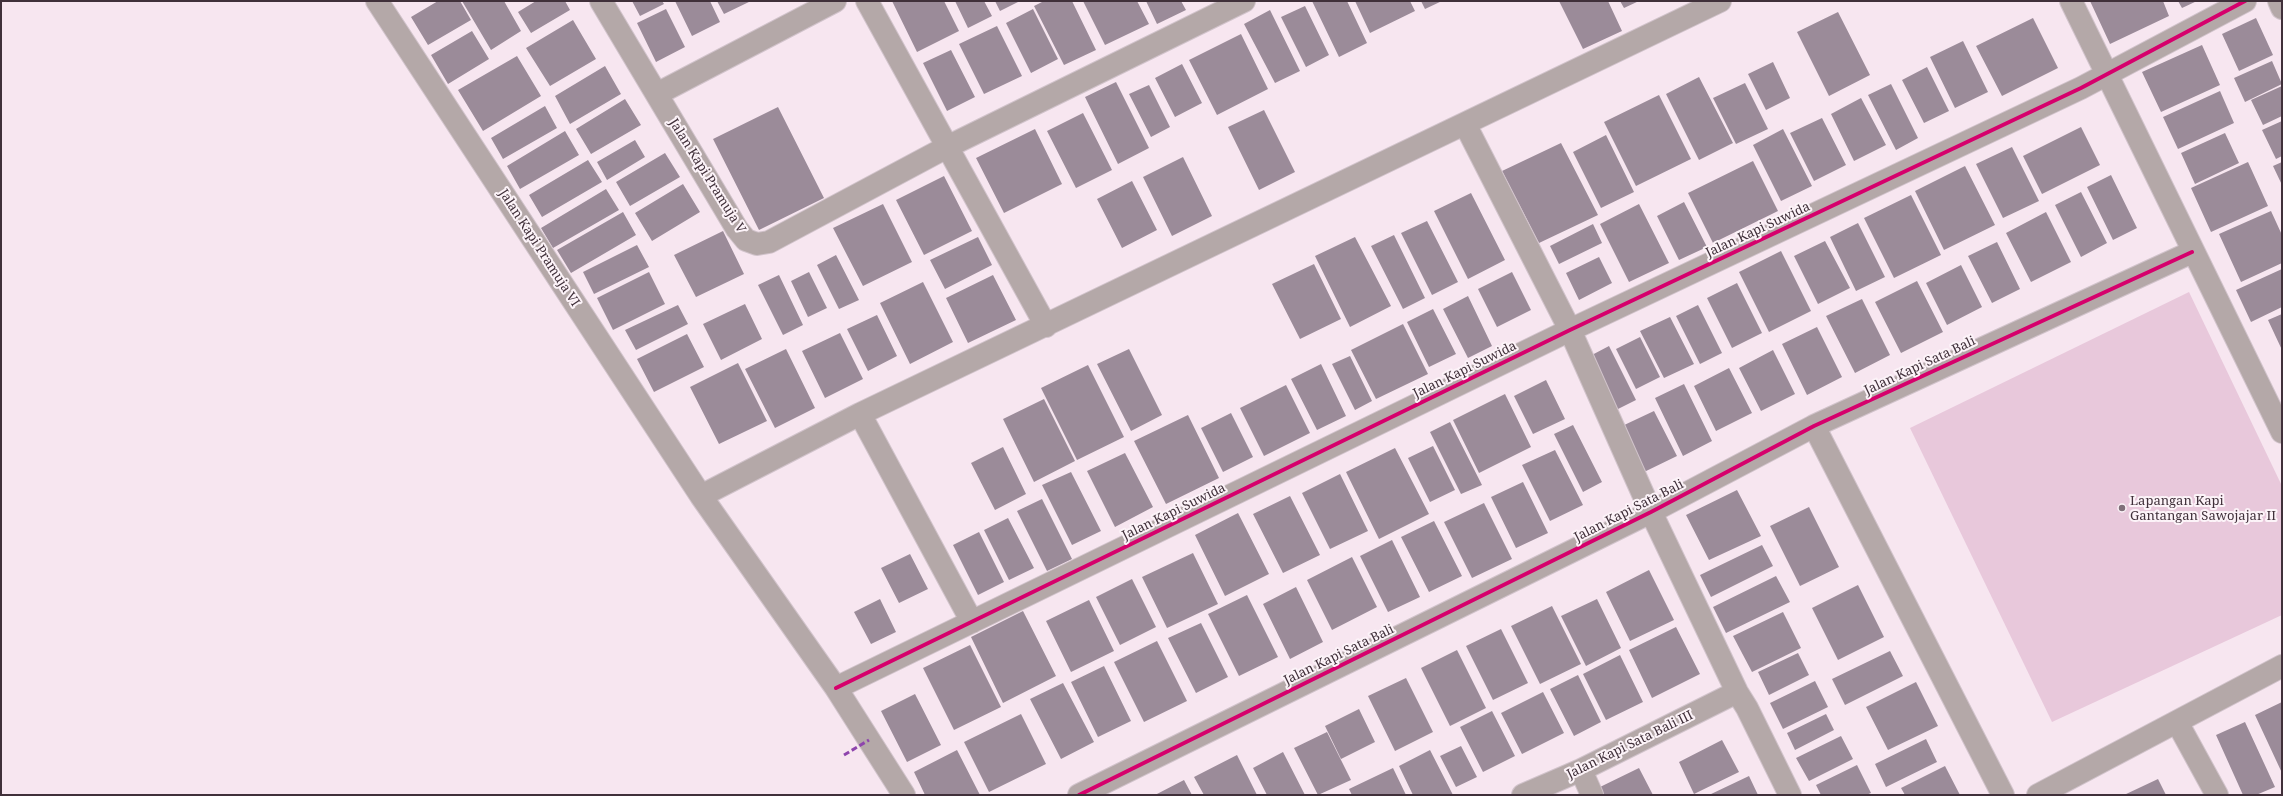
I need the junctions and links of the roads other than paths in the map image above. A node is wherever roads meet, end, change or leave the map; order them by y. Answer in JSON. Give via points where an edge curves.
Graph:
{"nodes":[{"id":1,"x":377,"y":1,"type":"edge"},
{"id":2,"x":601,"y":1,"type":"edge"},
{"id":3,"x":835,"y":1,"type":"edge"},
{"id":4,"x":867,"y":1,"type":"edge"},
{"id":5,"x":1244,"y":1,"type":"edge"},
{"id":6,"x":1720,"y":1,"type":"edge"},
{"id":7,"x":2071,"y":1,"type":"edge"},
{"id":8,"x":2245,"y":1,"type":"edge"},
{"id":9,"x":2279,"y":1,"type":"edge"},
{"id":10,"x":2282,"y":8,"type":"edge"},
{"id":11,"x":2107,"y":75,"type":"junction"},
{"id":12,"x":656,"y":94,"type":"junction"},
{"id":13,"x":1466,"y":124,"type":"junction"},
{"id":14,"x":947,"y":147,"type":"junction"},
{"id":15,"x":2192,"y":252,"type":"junction"},
{"id":16,"x":1046,"y":326,"type":"junction"},
{"id":17,"x":1570,"y":330,"type":"junction"},
{"id":18,"x":860,"y":414,"type":"junction"},
{"id":19,"x":1814,"y":426,"type":"junction"},
{"id":20,"x":2282,"y":432,"type":"edge"},
{"id":21,"x":701,"y":496,"type":"junction"},
{"id":22,"x":1651,"y":512,"type":"junction"},
{"id":23,"x":972,"y":622,"type":"junction"},
{"id":24,"x":2282,"y":666,"type":"edge"},
{"id":25,"x":836,"y":688,"type":"junction"},
{"id":26,"x":1737,"y":692,"type":"junction"},
{"id":27,"x":2177,"y":722,"type":"junction"},
{"id":28,"x":1580,"y":770,"type":"junction"},
{"id":29,"x":904,"y":795,"type":"edge"},
{"id":30,"x":1079,"y":795,"type":"edge"},
{"id":31,"x":1523,"y":795,"type":"edge"},
{"id":32,"x":1592,"y":795,"type":"edge"},
{"id":33,"x":1790,"y":795,"type":"edge"},
{"id":34,"x":2003,"y":795,"type":"edge"},
{"id":35,"x":2038,"y":795,"type":"edge"},
{"id":36,"x":2217,"y":795,"type":"edge"}],
"edges":[{"from":1,"to":21,"type":"street","name":"Jalan Kapi Pramuja VI"},
{"from":2,"to":12,"type":"street","name":"Jalan Kapi Pramuja V"},
{"from":3,"to":12,"type":"street"},
{"from":4,"to":14,"type":"street"},
{"from":5,"to":14,"type":"street","name":"Jalan Kapi Pramuja V"},
{"from":6,"to":13,"type":"street"},
{"from":7,"to":11,"type":"street"},
{"from":8,"to":11,"type":"street","name":"Jalan Kapi Suwida"},
{"from":9,"to":10,"type":"street"},
{"from":11,"to":15,"type":"street"},
{"from":11,"to":17,"type":"street","name":"Jalan Kapi Suwida"},
{"from":12,"to":14,"type":"street","name":"Jalan Kapi Pramuja V","via":[[737,229],[746,240],[757,244],[769,242]]},
{"from":13,"to":16,"type":"street"},
{"from":13,"to":17,"type":"street"},
{"from":14,"to":16,"type":"street"},
{"from":15,"to":19,"type":"street","name":"Jalan Kapi Sata Bali"},
{"from":15,"to":20,"type":"street"},
{"from":16,"to":18,"type":"street"},
{"from":17,"to":22,"type":"street"},
{"from":17,"to":23,"type":"street","name":"Jalan Kapi Suwida"},
{"from":18,"to":21,"type":"street"},
{"from":18,"to":23,"type":"street"},
{"from":19,"to":22,"type":"street","name":"Jalan Kapi Sata Bali"},
{"from":19,"to":34,"type":"street"},
{"from":21,"to":25,"type":"street","name":"Jalan Kapi Pramuja VI"},
{"from":22,"to":26,"type":"street"},
{"from":22,"to":30,"type":"street","name":"Jalan Kapi Sata Bali"},
{"from":23,"to":25,"type":"street","name":"Jalan Kapi Suwida"},
{"from":24,"to":27,"type":"street"},
{"from":25,"to":29,"type":"street","name":"Jalan Kapi Pramuja VI"},
{"from":26,"to":28,"type":"street","name":"Jalan Kapi Sata Bali III"},
{"from":26,"to":33,"type":"street"},
{"from":27,"to":35,"type":"street"},
{"from":27,"to":36,"type":"street"},
{"from":28,"to":31,"type":"street","name":"Jalan Kapi Sata Bali III"},
{"from":28,"to":32,"type":"street"}]}
